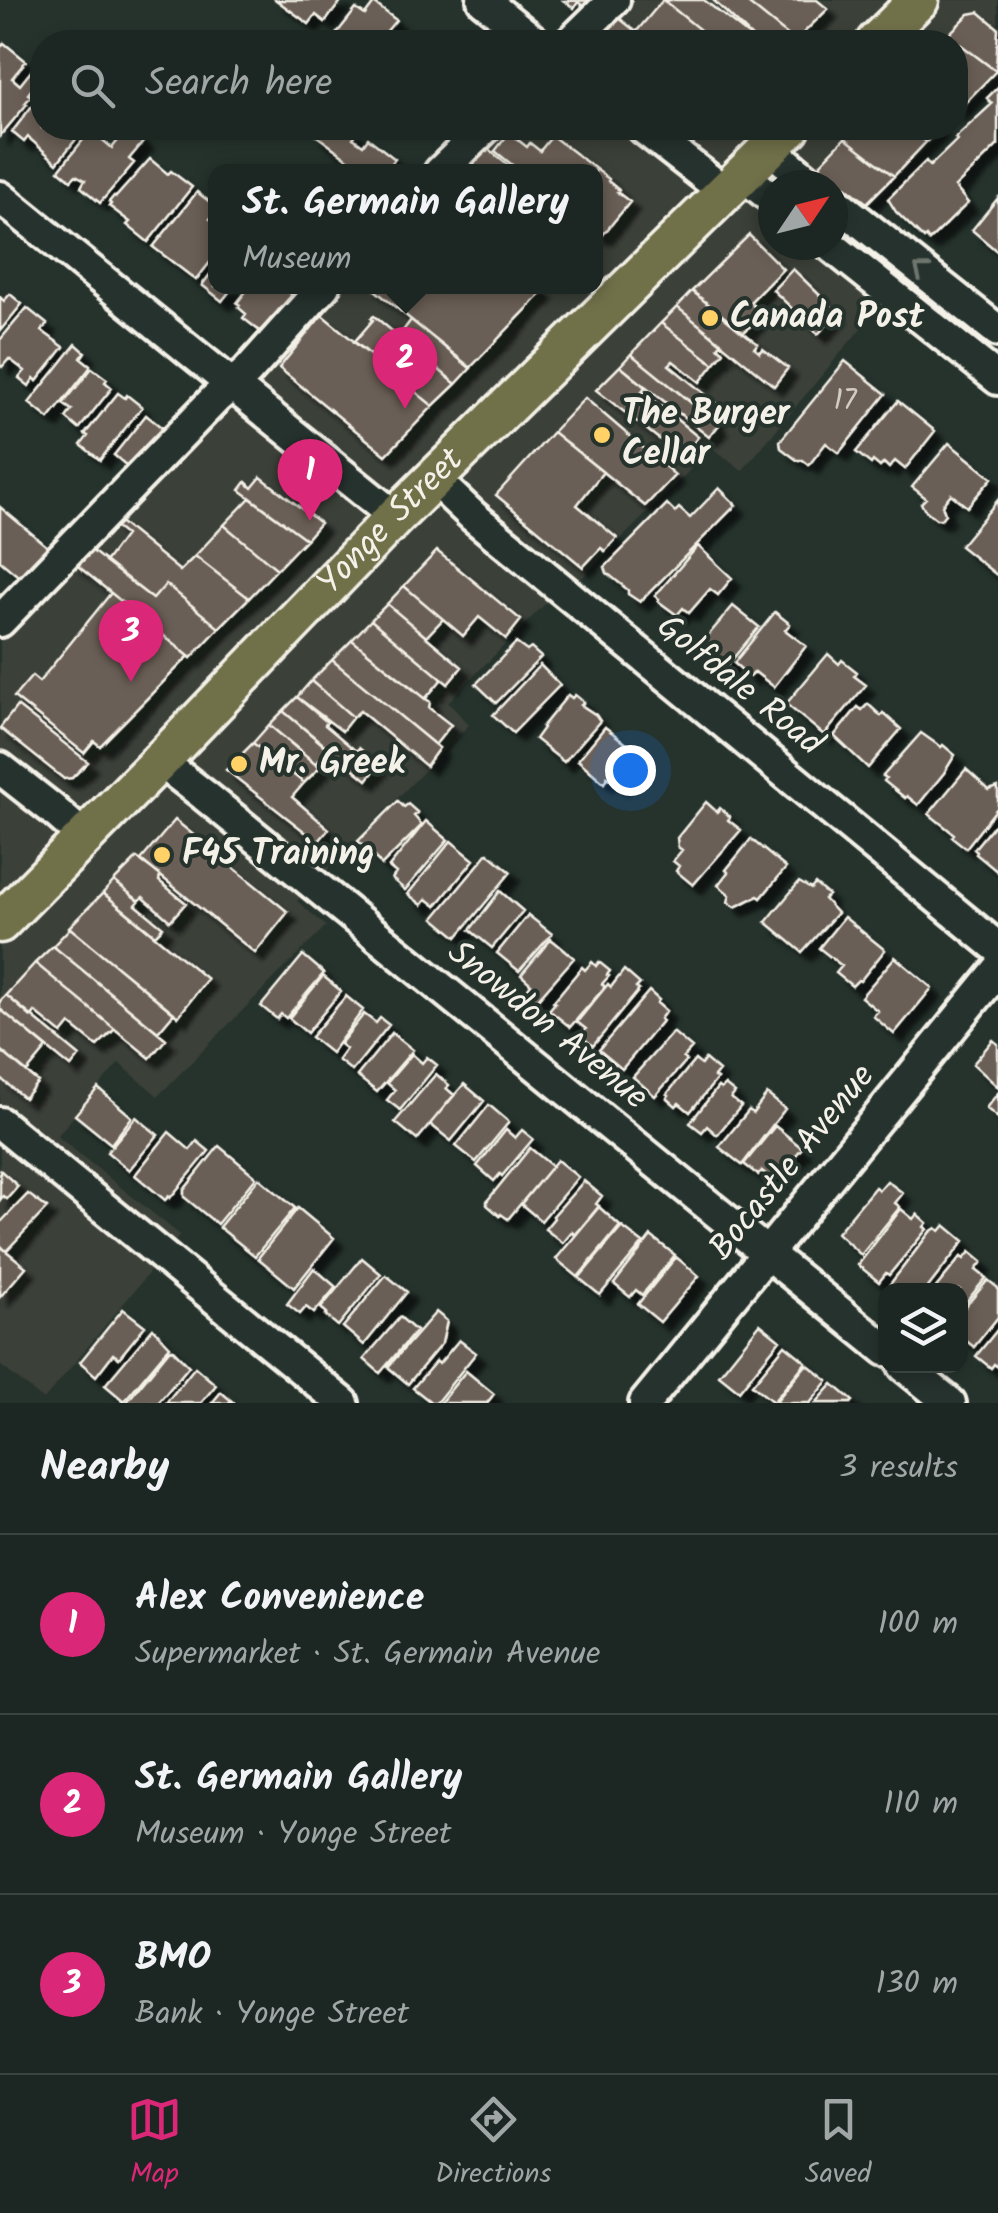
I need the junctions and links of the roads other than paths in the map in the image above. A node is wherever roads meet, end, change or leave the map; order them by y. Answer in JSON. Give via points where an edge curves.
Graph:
{"nodes":[{"id":1,"x":483,"y":0,"type":"edge"},
{"id":2,"x":614,"y":0,"type":"edge"},
{"id":3,"x":919,"y":0,"type":"edge"},
{"id":4,"x":521,"y":30,"type":"edge"},
{"id":5,"x":583,"y":30,"type":"edge"},
{"id":6,"x":888,"y":30,"type":"edge"},
{"id":7,"x":473,"y":140,"type":"edge"},
{"id":8,"x":662,"y":140,"type":"edge"},
{"id":9,"x":778,"y":140,"type":"edge"},
{"id":10,"x":781,"y":140,"type":"edge"},
{"id":11,"x":448,"y":164,"type":"edge"},
{"id":12,"x":803,"y":170,"type":"edge"},
{"id":13,"x":734,"y":183,"type":"junction"},
{"id":14,"x":758,"y":193,"type":"edge"},
{"id":15,"x":0,"y":197,"type":"edge"},
{"id":16,"x":848,"y":212,"type":"edge"},
{"id":17,"x":848,"y":259,"type":"edge"},
{"id":18,"x":317,"y":294,"type":"edge"},
{"id":19,"x":998,"y":331,"type":"edge"},
{"id":20,"x":998,"y":379,"type":"edge"},
{"id":21,"x":233,"y":384,"type":"junction"},
{"id":22,"x":434,"y":479,"type":"junction"},
{"id":23,"x":395,"y":516,"type":"junction"},
{"id":24,"x":0,"y":620,"type":"edge"},
{"id":25,"x":160,"y":762,"type":"junction"},
{"id":26,"x":0,"y":768,"type":"edge"},
{"id":27,"x":84,"y":838,"type":"junction"},
{"id":28,"x":0,"y":923,"type":"edge"},
{"id":29,"x":998,"y":948,"type":"edge"},
{"id":30,"x":998,"y":970,"type":"edge"},
{"id":31,"x":0,"y":1123,"type":"edge"},
{"id":32,"x":767,"y":1254,"type":"junction"},
{"id":33,"x":878,"y":1344,"type":"edge"},
{"id":34,"x":913,"y":1373,"type":"edge"},
{"id":35,"x":343,"y":1403,"type":"edge"},
{"id":36,"x":645,"y":1403,"type":"edge"},
{"id":37,"x":950,"y":1403,"type":"edge"}],
"edges":[{"from":1,"to":4,"type":"street"},
{"from":2,"to":5,"type":"street"},
{"from":3,"to":6,"type":"main road"},
{"from":7,"to":11,"type":"street"},
{"from":8,"to":13,"type":"street"},
{"from":9,"to":13,"type":"main road","name":"Yonge Street"},
{"from":10,"to":12,"type":"street"},
{"from":13,"to":14,"type":"street"},
{"from":13,"to":22,"type":"main road","name":"Yonge Street"},
{"from":15,"to":21,"type":"street"},
{"from":19,"to":16,"type":"street","one_way":true},
{"from":17,"to":20,"type":"street"},
{"from":18,"to":21,"type":"street"},
{"from":21,"to":23,"type":"street"},
{"from":21,"to":24,"type":"street"},
{"from":22,"to":23,"type":"main road","name":"Yonge Street"},
{"from":22,"to":29,"type":"street","name":"Golfdale Road"},
{"from":23,"to":25,"type":"main road","name":"Yonge Street"},
{"from":25,"to":27,"type":"main road","name":"Yonge Street"},
{"from":25,"to":32,"type":"street","name":"Snowdon Avenue"},
{"from":26,"to":27,"type":"street"},
{"from":27,"to":28,"type":"main road","name":"Yonge Street"},
{"from":30,"to":32,"type":"street","name":"Bocastle Avenue"},
{"from":31,"to":35,"type":"street"},
{"from":32,"to":33,"type":"street","name":"Snowdon Avenue"},
{"from":32,"to":36,"type":"street","name":"Bocastle Avenue"},
{"from":34,"to":37,"type":"street"}]}
